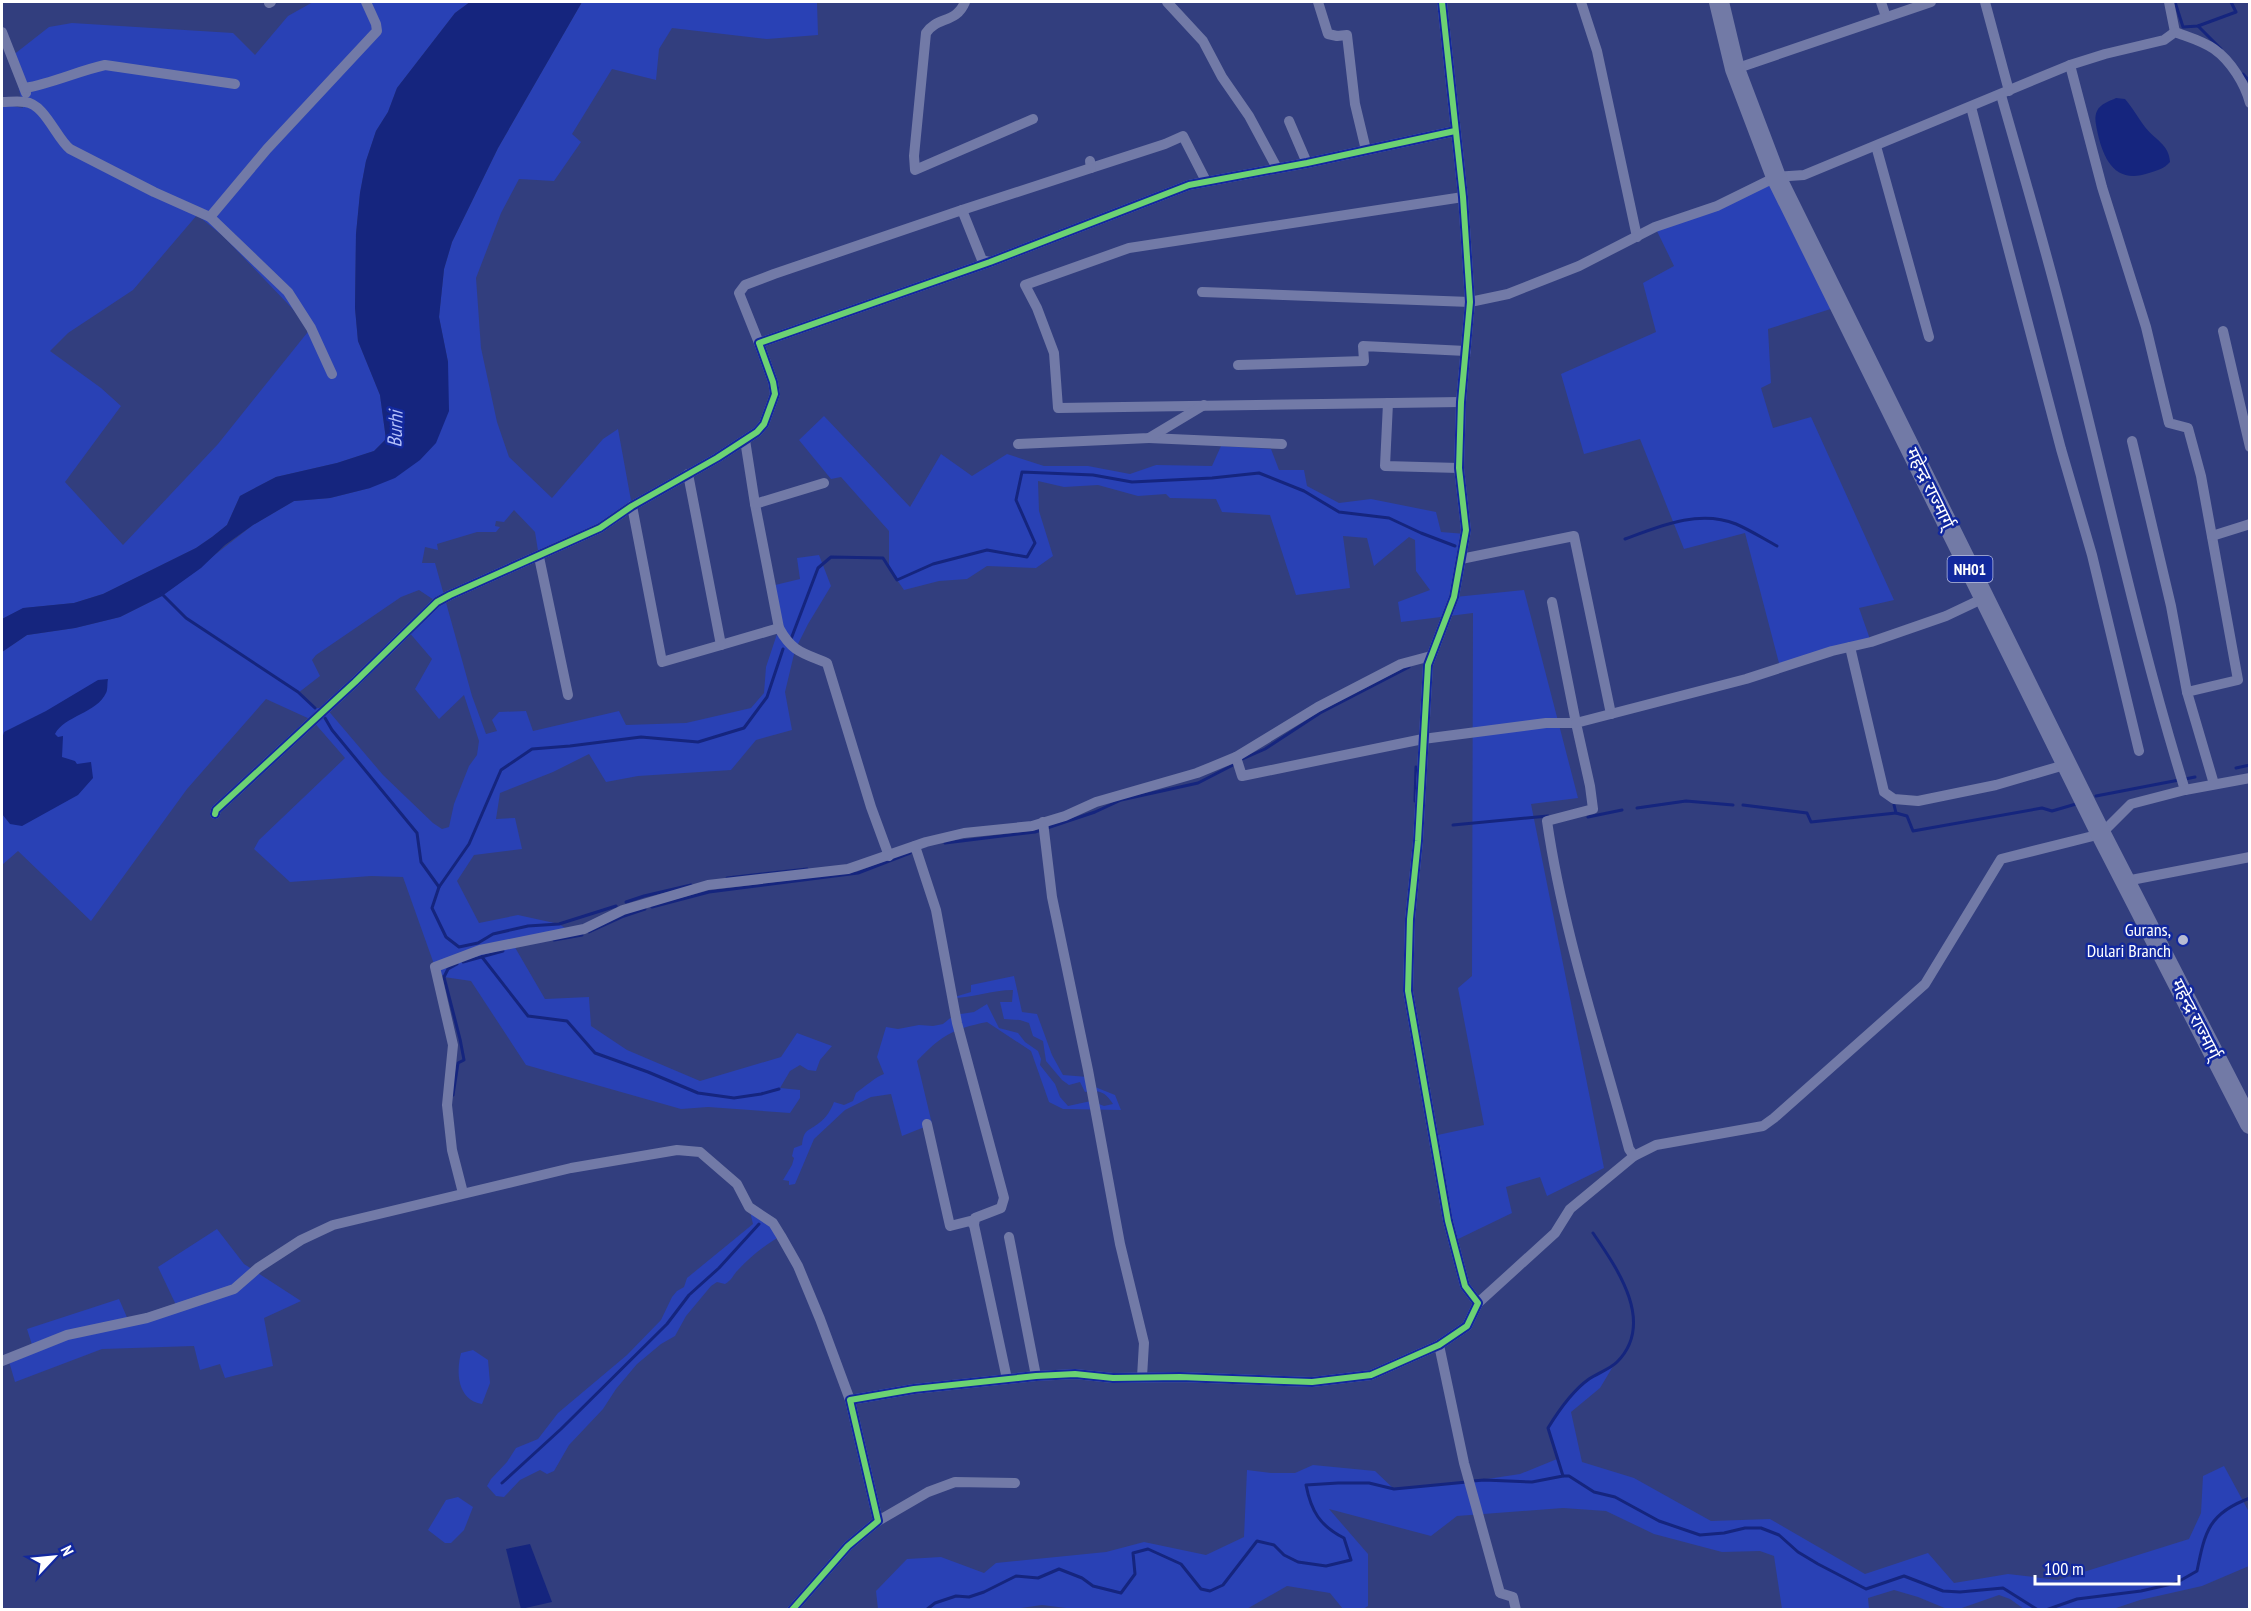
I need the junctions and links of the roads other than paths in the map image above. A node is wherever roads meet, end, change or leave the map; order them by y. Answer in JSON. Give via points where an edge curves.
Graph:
{"nodes":[{"id":1,"x":366,"y":2,"type":"edge"},
{"id":2,"x":965,"y":2,"type":"edge"},
{"id":3,"x":1167,"y":2,"type":"edge"},
{"id":4,"x":1318,"y":2,"type":"edge"},
{"id":5,"x":1442,"y":2,"type":"edge"},
{"id":6,"x":1581,"y":2,"type":"edge"},
{"id":7,"x":1719,"y":2,"type":"edge"},
{"id":8,"x":1881,"y":2,"type":"edge"},
{"id":9,"x":1931,"y":2,"type":"edge"},
{"id":10,"x":1985,"y":2,"type":"edge"},
{"id":11,"x":2169,"y":2,"type":"edge"},
{"id":12,"x":1886,"y":17,"type":"junction"},
{"id":13,"x":2,"y":32,"type":"edge"},
{"id":14,"x":2175,"y":32,"type":"junction"},
{"id":15,"x":2070,"y":66,"type":"junction"},
{"id":16,"x":1736,"y":69,"type":"junction"},
{"id":17,"x":235,"y":84,"type":"dead end"},
{"id":18,"x":26,"y":88,"type":"junction"},
{"id":19,"x":2005,"y":93,"type":"junction"},
{"id":20,"x":2,"y":102,"type":"edge"},
{"id":21,"x":28,"y":102,"type":"junction"},
{"id":22,"x":2250,"y":104,"type":"edge"},
{"id":23,"x":1971,"y":107,"type":"junction"},
{"id":24,"x":1034,"y":119,"type":"dead end"},
{"id":25,"x":1289,"y":121,"type":"dead end"},
{"id":26,"x":1455,"y":131,"type":"junction"},
{"id":27,"x":1876,"y":146,"type":"junction"},
{"id":28,"x":1366,"y":150,"type":"junction"},
{"id":29,"x":1307,"y":163,"type":"junction"},
{"id":30,"x":1277,"y":168,"type":"junction"},
{"id":31,"x":1776,"y":177,"type":"junction"},
{"id":32,"x":1206,"y":181,"type":"junction"},
{"id":33,"x":1463,"y":197,"type":"junction"},
{"id":34,"x":962,"y":210,"type":"junction"},
{"id":35,"x":210,"y":217,"type":"junction"},
{"id":36,"x":1637,"y":237,"type":"junction"},
{"id":37,"x":990,"y":262,"type":"junction"},
{"id":38,"x":1203,"y":292,"type":"dead end"},
{"id":39,"x":1470,"y":302,"type":"junction"},
{"id":40,"x":2223,"y":331,"type":"dead end"},
{"id":41,"x":1929,"y":337,"type":"dead end"},
{"id":42,"x":759,"y":343,"type":"junction"},
{"id":43,"x":1466,"y":351,"type":"junction"},
{"id":44,"x":1238,"y":365,"type":"dead end"},
{"id":45,"x":332,"y":374,"type":"dead end"},
{"id":46,"x":1461,"y":402,"type":"junction"},
{"id":47,"x":1388,"y":403,"type":"junction"},
{"id":48,"x":1204,"y":405,"type":"junction"},
{"id":49,"x":1149,"y":438,"type":"junction"},
{"id":50,"x":745,"y":440,"type":"junction"},
{"id":51,"x":2132,"y":441,"type":"dead end"},
{"id":52,"x":1018,"y":444,"type":"dead end"},
{"id":53,"x":1282,"y":444,"type":"dead end"},
{"id":54,"x":2250,"y":447,"type":"edge"},
{"id":55,"x":1459,"y":468,"type":"junction"},
{"id":56,"x":688,"y":474,"type":"junction"},
{"id":57,"x":824,"y":483,"type":"dead end"},
{"id":58,"x":755,"y":504,"type":"junction"},
{"id":59,"x":632,"y":506,"type":"junction"},
{"id":60,"x":2250,"y":524,"type":"edge"},
{"id":61,"x":2212,"y":536,"type":"junction"},
{"id":62,"x":539,"y":557,"type":"junction"},
{"id":63,"x":1461,"y":559,"type":"junction"},
{"id":64,"x":1984,"y":598,"type":"junction"},
{"id":65,"x":1552,"y":602,"type":"dead end"},
{"id":66,"x":779,"y":628,"type":"junction"},
{"id":67,"x":721,"y":645,"type":"junction"},
{"id":68,"x":1850,"y":647,"type":"junction"},
{"id":69,"x":1431,"y":656,"type":"junction"},
{"id":70,"x":2187,"y":692,"type":"junction"},
{"id":71,"x":568,"y":695,"type":"dead end"},
{"id":72,"x":1611,"y":714,"type":"junction"},
{"id":73,"x":1576,"y":723,"type":"junction"},
{"id":74,"x":1423,"y":739,"type":"junction"},
{"id":75,"x":2139,"y":752,"type":"dead end"},
{"id":76,"x":1236,"y":757,"type":"junction"},
{"id":77,"x":2068,"y":764,"type":"junction"},
{"id":78,"x":2250,"y":778,"type":"edge"},
{"id":79,"x":2214,"y":784,"type":"junction"},
{"id":80,"x":2185,"y":790,"type":"junction"},
{"id":81,"x":215,"y":814,"type":"dead end"},
{"id":82,"x":1043,"y":822,"type":"junction"},
{"id":83,"x":2101,"y":834,"type":"junction"},
{"id":84,"x":915,"y":846,"type":"junction"},
{"id":85,"x":889,"y":856,"type":"junction"},
{"id":86,"x":2250,"y":857,"type":"edge"},
{"id":87,"x":2126,"y":881,"type":"junction"},
{"id":88,"x":927,"y":1124,"type":"dead end"},
{"id":89,"x":2250,"y":1124,"type":"edge"},
{"id":90,"x":1634,"y":1156,"type":"junction"},
{"id":91,"x":464,"y":1193,"type":"junction"},
{"id":92,"x":974,"y":1226,"type":"junction"},
{"id":93,"x":1009,"y":1237,"type":"dead end"},
{"id":94,"x":1478,"y":1303,"type":"junction"},
{"id":95,"x":1439,"y":1345,"type":"junction"},
{"id":96,"x":2,"y":1361,"type":"edge"},
{"id":97,"x":1036,"y":1376,"type":"junction"},
{"id":98,"x":1142,"y":1377,"type":"junction"},
{"id":99,"x":1007,"y":1379,"type":"junction"},
{"id":100,"x":849,"y":1400,"type":"junction"},
{"id":101,"x":1015,"y":1483,"type":"dead end"},
{"id":102,"x":878,"y":1521,"type":"junction"},
{"id":103,"x":792,"y":1610,"type":"edge"},
{"id":104,"x":1516,"y":1610,"type":"edge"}],
"edges":[{"from":1,"to":35,"type":"street","via":[[377,31],[267,149]]},
{"from":2,"to":24,"type":"street","via":[[957,16],[931,26],[926,33],[915,170]]},
{"from":3,"to":30,"type":"street","via":[[1203,41]]},
{"from":4,"to":28,"type":"street","via":[[1328,34],[1347,35],[1355,104]]},
{"from":5,"to":26,"type":"street"},
{"from":6,"to":36,"type":"street","via":[[1597,51]]},
{"from":7,"to":16,"type":"highway","name":"महेन्द्र राज्मार्ग्","number":"NH01"},
{"from":8,"to":12,"type":"street"},
{"from":9,"to":12,"type":"street"},
{"from":10,"to":19,"type":"street"},
{"from":11,"to":14,"type":"street"},
{"from":12,"to":16,"type":"street"},
{"from":13,"to":18,"type":"street"},
{"from":14,"to":15,"type":"street","via":[[2164,40]]},
{"from":14,"to":22,"type":"street","via":[[2213,48],[2228,62],[2247,91]]},
{"from":15,"to":19,"type":"street"},
{"from":15,"to":61,"type":"street","via":[[2102,187],[2146,327],[2169,423],[2188,428]]},
{"from":16,"to":31,"type":"highway","name":"महेन्द्र राज्मार्ग्","number":"NH01"},
{"from":17,"to":18,"type":"street","via":[[105,65]]},
{"from":18,"to":21,"type":"street"},
{"from":19,"to":23,"type":"street"},
{"from":19,"to":80,"type":"street","via":[[2126,575]]},
{"from":20,"to":21,"type":"street"},
{"from":21,"to":35,"type":"street","via":[[39,109],[70,149]]},
{"from":23,"to":27,"type":"street"},
{"from":23,"to":75,"type":"street","via":[[2092,555]]},
{"from":25,"to":29,"type":"street"},
{"from":26,"to":28,"type":"street"},
{"from":26,"to":33,"type":"street"},
{"from":27,"to":31,"type":"street","via":[[1804,176]]},
{"from":27,"to":41,"type":"street"},
{"from":28,"to":29,"type":"street"},
{"from":29,"to":30,"type":"street"},
{"from":30,"to":32,"type":"street"},
{"from":31,"to":36,"type":"street","via":[[1717,206]]},
{"from":31,"to":64,"type":"highway","name":"महेन्द्र राज्मार्ग्","number":"NH01"},
{"from":32,"to":34,"type":"street","via":[[1183,136]]},
{"from":32,"to":37,"type":"street"},
{"from":33,"to":39,"type":"street"},
{"from":33,"to":48,"type":"street","via":[[1129,248],[1025,285],[1054,353],[1058,408]]},
{"from":34,"to":37,"type":"street","via":[[981,260]]},
{"from":34,"to":42,"type":"street","via":[[745,285],[739,292]]},
{"from":35,"to":45,"type":"street","via":[[288,292],[311,328]]},
{"from":36,"to":39,"type":"street","via":[[1580,266],[1508,294]]},
{"from":37,"to":42,"type":"street"},
{"from":38,"to":39,"type":"street"},
{"from":39,"to":43,"type":"street"},
{"from":40,"to":54,"type":"street"},
{"from":42,"to":50,"type":"street","via":[[775,394],[764,424]]},
{"from":43,"to":44,"type":"street","via":[[1363,345],[1364,361]]},
{"from":43,"to":46,"type":"street"},
{"from":46,"to":47,"type":"street"},
{"from":46,"to":55,"type":"street"},
{"from":47,"to":48,"type":"street"},
{"from":47,"to":55,"type":"street","via":[[1385,466]]},
{"from":48,"to":49,"type":"street"},
{"from":49,"to":52,"type":"street"},
{"from":49,"to":53,"type":"street"},
{"from":50,"to":56,"type":"street"},
{"from":50,"to":58,"type":"street"},
{"from":51,"to":70,"type":"street","via":[[2167,584]]},
{"from":55,"to":63,"type":"street","via":[[1466,530]]},
{"from":56,"to":59,"type":"street"},
{"from":56,"to":67,"type":"street"},
{"from":57,"to":58,"type":"street"},
{"from":58,"to":66,"type":"street"},
{"from":59,"to":62,"type":"street","via":[[600,528]]},
{"from":59,"to":67,"type":"street","via":[[662,662]]},
{"from":60,"to":61,"type":"street"},
{"from":61,"to":70,"type":"street","via":[[2238,680]]},
{"from":62,"to":71,"type":"street"},
{"from":62,"to":81,"type":"street","via":[[437,602]]},
{"from":63,"to":69,"type":"street","via":[[1454,597]]},
{"from":63,"to":72,"type":"street","via":[[1574,536]]},
{"from":64,"to":68,"type":"street","via":[[1918,627]]},
{"from":64,"to":77,"type":"highway","name":"महेन्द्र राज्मार्ग्","number":"NH01"},
{"from":65,"to":73,"type":"street"},
{"from":66,"to":67,"type":"street"},
{"from":66,"to":85,"type":"street","via":[[795,650],[827,663]]},
{"from":68,"to":72,"type":"street"},
{"from":68,"to":77,"type":"street","via":[[1884,792],[1894,800],[1918,801],[1958,794]]},
{"from":69,"to":74,"type":"street"},
{"from":69,"to":76,"type":"street","via":[[1401,664],[1318,707]]},
{"from":70,"to":79,"type":"street"},
{"from":72,"to":73,"type":"street"},
{"from":73,"to":74,"type":"street","via":[[1546,723]]},
{"from":73,"to":90,"type":"street","via":[[1593,809],[1547,821],[1580,971]]},
{"from":74,"to":76,"type":"street","via":[[1242,776]]},
{"from":74,"to":94,"type":"street","via":[[1408,991],[1448,1221],[1465,1287]]},
{"from":76,"to":82,"type":"street"},
{"from":77,"to":83,"type":"highway","name":"महेन्द्र राज्मार्ग्","number":"NH01"},
{"from":78,"to":79,"type":"street"},
{"from":79,"to":80,"type":"street"},
{"from":80,"to":83,"type":"street","via":[[2131,804]]},
{"from":82,"to":84,"type":"street","via":[[964,833]]},
{"from":82,"to":98,"type":"street","via":[[1052,897],[1120,1245],[1144,1343]]},
{"from":83,"to":87,"type":"highway","name":"महेन्द्र राज्मार्ग्","number":"NH01"},
{"from":83,"to":90,"type":"street","via":[[2001,859],[1925,984],[1763,1126],[1656,1145]]},
{"from":84,"to":85,"type":"street"},
{"from":84,"to":92,"type":"street","via":[[936,910],[957,1023],[1004,1198],[1001,1208],[975,1218]]},
{"from":85,"to":91,"type":"street","via":[[848,869],[708,885],[631,907],[584,929],[480,950],[435,967],[453,1045],[447,1105],[452,1150]]},
{"from":86,"to":87,"type":"street"},
{"from":87,"to":89,"type":"highway","name":"महेन्द्र राज्मार्ग्","number":"NH01"},
{"from":88,"to":92,"type":"street","via":[[950,1226],[970,1221]]},
{"from":90,"to":94,"type":"street","via":[[1570,1209],[1555,1233]]},
{"from":91,"to":96,"type":"street","via":[[333,1225],[301,1240],[234,1289],[147,1318],[67,1335]]},
{"from":91,"to":100,"type":"street","via":[[677,1149],[700,1152],[737,1184],[749,1207],[772,1223],[781,1236],[820,1319]]},
{"from":92,"to":99,"type":"street"},
{"from":93,"to":97,"type":"street"},
{"from":94,"to":95,"type":"street","via":[[1467,1326]]},
{"from":95,"to":98,"type":"street","via":[[1371,1375],[1312,1382]]},
{"from":95,"to":104,"type":"street","via":[[1464,1463],[1500,1593],[1513,1598]]},
{"from":97,"to":98,"type":"street"},
{"from":97,"to":99,"type":"street"},
{"from":99,"to":100,"type":"street"},
{"from":100,"to":102,"type":"street"},
{"from":101,"to":102,"type":"street","via":[[956,1482],[928,1492]]},
{"from":102,"to":103,"type":"street","via":[[848,1546]]}]}
